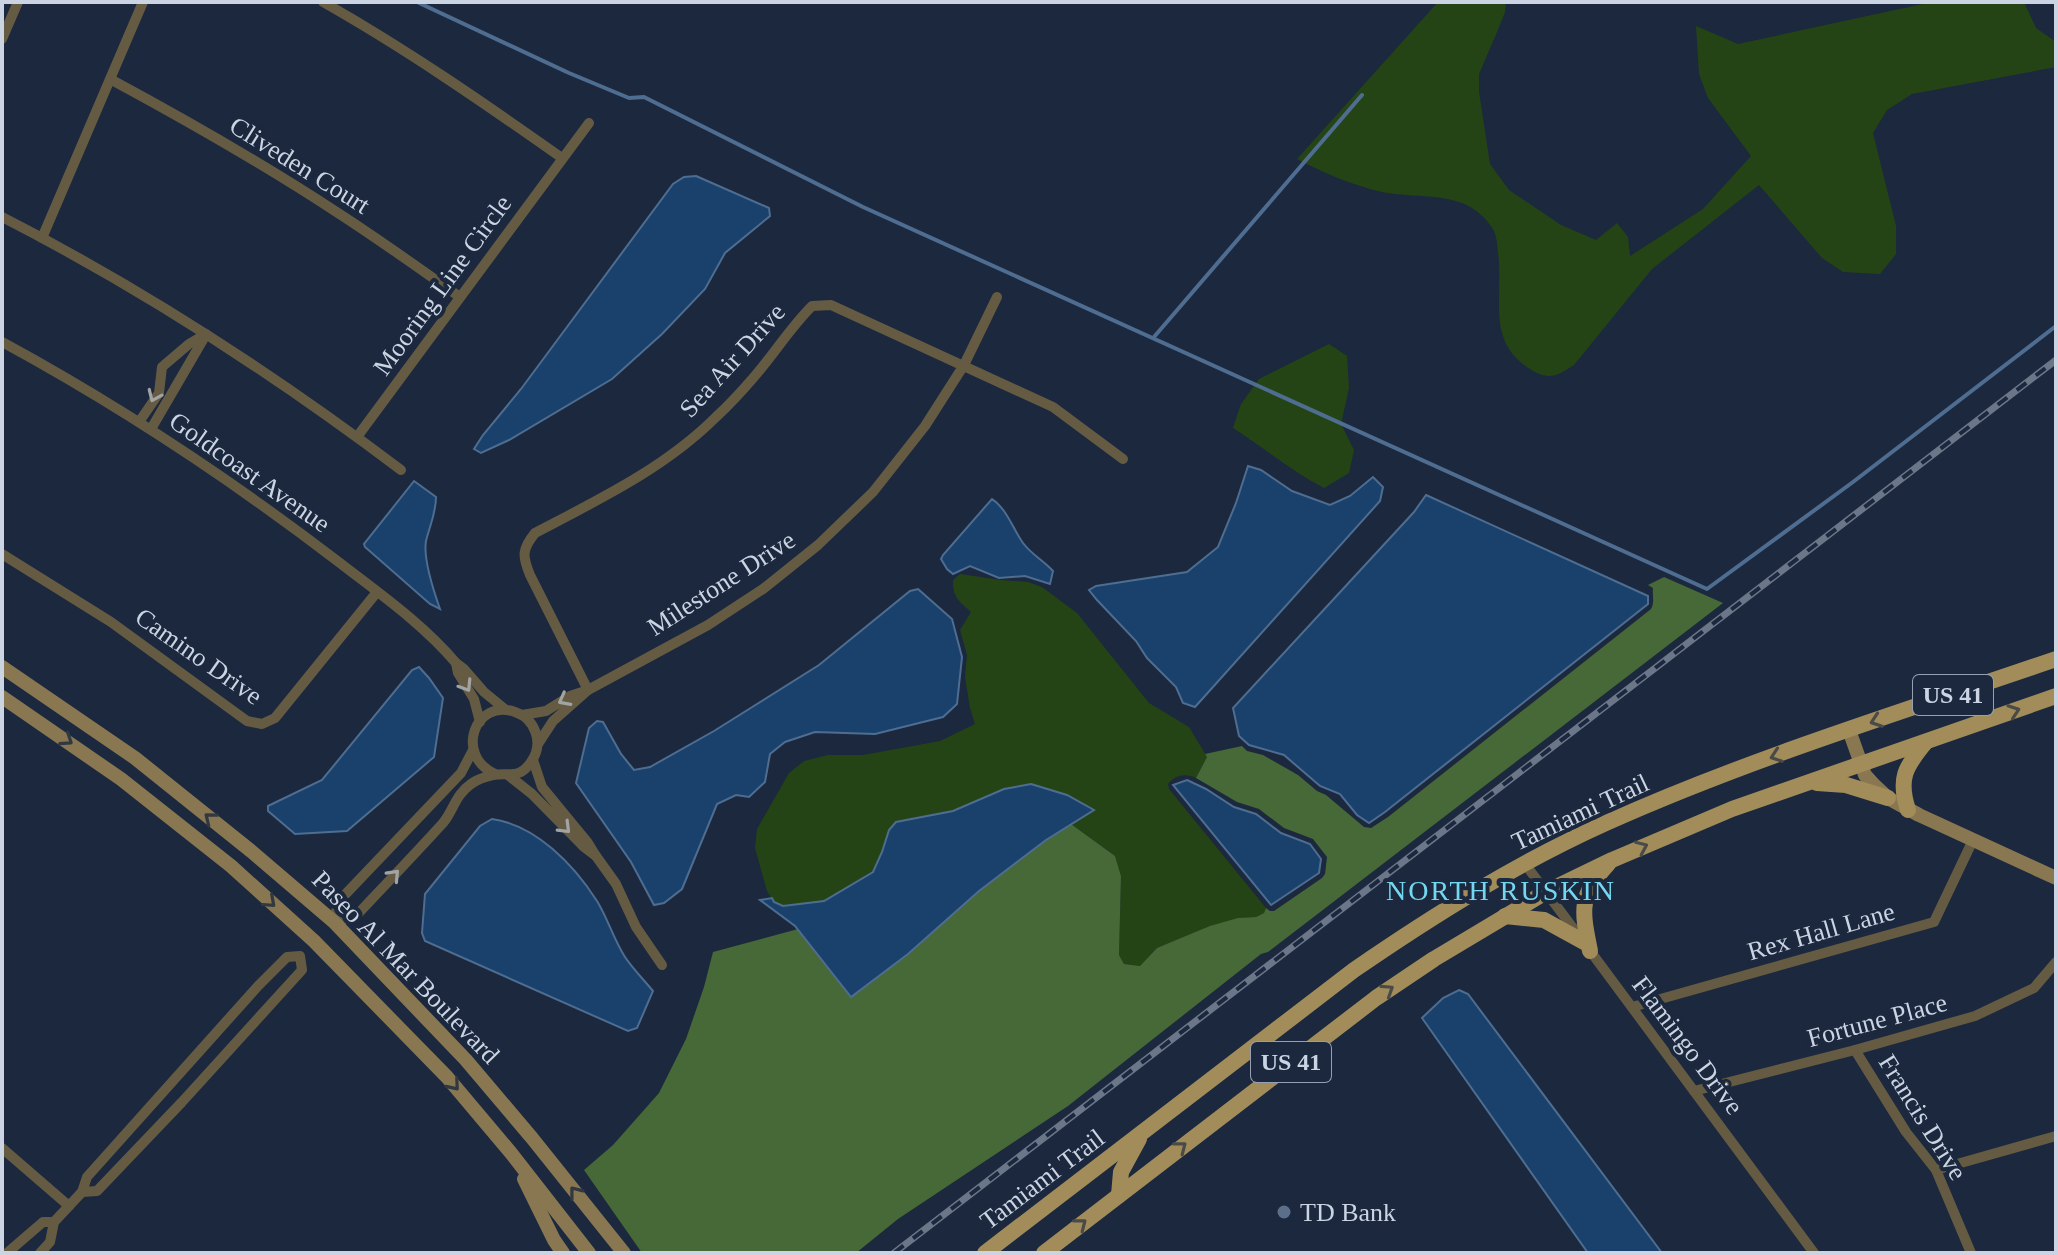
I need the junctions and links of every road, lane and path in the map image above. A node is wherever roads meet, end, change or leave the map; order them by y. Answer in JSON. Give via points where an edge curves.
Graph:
{"nodes":[{"id":1,"x":18,"y":2,"type":"edge"},
{"id":2,"x":143,"y":2,"type":"edge"},
{"id":3,"x":323,"y":2,"type":"edge"},
{"id":4,"x":2,"y":39,"type":"edge"},
{"id":5,"x":110,"y":79,"type":"junction"},
{"id":6,"x":589,"y":123,"type":"dead end"},
{"id":7,"x":562,"y":158,"type":"junction"},
{"id":8,"x":2,"y":217,"type":"edge"},
{"id":9,"x":42,"y":238,"type":"junction"},
{"id":10,"x":460,"y":297,"type":"junction"},
{"id":11,"x":997,"y":297,"type":"dead end"},
{"id":12,"x":206,"y":334,"type":"junction"},
{"id":13,"x":2,"y":342,"type":"edge"},
{"id":14,"x":964,"y":365,"type":"junction"},
{"id":15,"x":139,"y":422,"type":"junction"},
{"id":16,"x":151,"y":429,"type":"junction"},
{"id":17,"x":357,"y":437,"type":"junction"},
{"id":18,"x":1123,"y":459,"type":"dead end"},
{"id":19,"x":401,"y":470,"type":"dead end"},
{"id":20,"x":2,"y":554,"type":"edge"},
{"id":21,"x":377,"y":592,"type":"junction"},
{"id":22,"x":2056,"y":659,"type":"edge"},
{"id":23,"x":456,"y":663,"type":"junction"},
{"id":24,"x":2,"y":667,"type":"edge"},
{"id":25,"x":588,"y":690,"type":"junction"},
{"id":26,"x":2056,"y":696,"type":"edge"},
{"id":27,"x":2,"y":697,"type":"edge"},
{"id":28,"x":506,"y":710,"type":"junction"},
{"id":29,"x":522,"y":715,"type":"junction"},
{"id":30,"x":480,"y":722,"type":"junction"},
{"id":31,"x":1849,"y":730,"type":"junction"},
{"id":32,"x":1928,"y":740,"type":"junction"},
{"id":33,"x":538,"y":744,"type":"junction"},
{"id":34,"x":473,"y":750,"type":"junction"},
{"id":35,"x":533,"y":760,"type":"junction"},
{"id":36,"x":1861,"y":763,"type":"junction"},
{"id":37,"x":495,"y":774,"type":"junction"},
{"id":38,"x":508,"y":775,"type":"junction"},
{"id":39,"x":1807,"y":782,"type":"junction"},
{"id":40,"x":1888,"y":798,"type":"junction"},
{"id":41,"x":1908,"y":810,"type":"junction"},
{"id":42,"x":1973,"y":840,"type":"junction"},
{"id":43,"x":596,"y":856,"type":"junction"},
{"id":44,"x":1612,"y":860,"type":"junction"},
{"id":45,"x":1525,"y":864,"type":"junction"},
{"id":46,"x":2056,"y":878,"type":"edge"},
{"id":47,"x":1546,"y":892,"type":"junction"},
{"id":48,"x":1503,"y":916,"type":"junction"},
{"id":49,"x":334,"y":922,"type":"junction"},
{"id":50,"x":314,"y":941,"type":"junction"},
{"id":51,"x":1587,"y":946,"type":"junction"},
{"id":52,"x":2056,"y":962,"type":"edge"},
{"id":53,"x":662,"y":965,"type":"dead end"},
{"id":54,"x":1632,"y":1007,"type":"junction"},
{"id":55,"x":1855,"y":1050,"type":"junction"},
{"id":56,"x":1694,"y":1091,"type":"junction"},
{"id":57,"x":1144,"y":1131,"type":"junction"},
{"id":58,"x":2056,"y":1136,"type":"edge"},
{"id":59,"x":2,"y":1148,"type":"edge"},
{"id":60,"x":511,"y":1153,"type":"junction"},
{"id":61,"x":1936,"y":1170,"type":"junction"},
{"id":62,"x":82,"y":1192,"type":"junction"},
{"id":63,"x":1119,"y":1195,"type":"junction"},
{"id":64,"x":69,"y":1206,"type":"junction"},
{"id":65,"x":54,"y":1222,"type":"junction"},
{"id":66,"x":7,"y":1253,"type":"edge"},
{"id":67,"x":40,"y":1253,"type":"edge"},
{"id":68,"x":563,"y":1253,"type":"edge"},
{"id":69,"x":589,"y":1253,"type":"edge"},
{"id":70,"x":624,"y":1253,"type":"edge"},
{"id":71,"x":985,"y":1253,"type":"edge"},
{"id":72,"x":1044,"y":1253,"type":"edge"},
{"id":73,"x":1814,"y":1253,"type":"edge"},
{"id":74,"x":1971,"y":1253,"type":"edge"}],
"edges":[{"from":1,"to":4,"type":"street"},
{"from":2,"to":5,"type":"street"},
{"from":3,"to":7,"type":"street"},
{"from":5,"to":9,"type":"street"},
{"from":5,"to":10,"type":"street","name":"Cliveden Court","via":[[267,168]]},
{"from":6,"to":7,"type":"street","name":"Mooring Line Circle"},
{"from":7,"to":10,"type":"street","name":"Mooring Line Circle"},
{"from":8,"to":9,"type":"street"},
{"from":9,"to":12,"type":"street"},
{"from":10,"to":17,"type":"street","name":"Mooring Line Circle"},
{"from":11,"to":14,"type":"street","name":"Milestone Drive"},
{"from":12,"to":15,"type":"street","one_way":true,"via":[[162,367],[159,393]]},
{"from":12,"to":16,"type":"street"},
{"from":12,"to":17,"type":"street"},
{"from":13,"to":15,"type":"street","name":"Goldcoast Avenue"},
{"from":14,"to":18,"type":"street","name":"Sea Air Drive","via":[[1053,407]]},
{"from":14,"to":25,"type":"street","name":"Milestone Drive","via":[[873,492],[818,545],[708,625]]},
{"from":14,"to":25,"type":"street","name":"Sea Air Drive","via":[[831,305],[812,306],[753,379],[703,428],[613,492],[535,533],[526,544],[524,559]]},
{"from":15,"to":16,"type":"street","name":"Goldcoast Avenue"},
{"from":16,"to":21,"type":"street","name":"Goldcoast Avenue","via":[[278,515]]},
{"from":17,"to":19,"type":"street"},
{"from":20,"to":21,"type":"street","name":"Camino Drive","via":[[111,622],[247,721],[262,724],[275,718]]},
{"from":21,"to":23,"type":"street","name":"Goldcoast Avenue"},
{"from":22,"to":31,"type":"main road","name":"Tamiami Trail","number":"US 41","one_way":true},
{"from":23,"to":28,"type":"street","name":"Goldcoast Avenue"},
{"from":23,"to":30,"type":"street","name":"Goldcoast Avenue","one_way":true},
{"from":49,"to":24,"type":"main road","name":"Paseo Al Mar Boulevard","one_way":true,"via":[[135,758]]},
{"from":25,"to":29,"type":"street","name":"Milestone Drive","one_way":true,"via":[[546,711]]},
{"from":25,"to":33,"type":"street","name":"Milestone Drive","via":[[553,721]]},
{"from":32,"to":26,"type":"main road","number":"US 41","one_way":true},
{"from":27,"to":50,"type":"main road","name":"Paseo Al Mar Boulevard","one_way":true,"via":[[121,779],[231,866]]},
{"from":28,"to":29,"type":"street"},
{"from":28,"to":30,"type":"street"},
{"from":29,"to":33,"type":"street","via":[[534,727]]},
{"from":30,"to":34,"type":"street","via":[[473,733]]},
{"from":31,"to":36,"type":"main road"},
{"from":31,"to":45,"type":"main road","name":"Tamiami Trail","number":"US 41","one_way":true,"via":[[1681,792]]},
{"from":32,"to":36,"type":"main road","number":"US 41"},
{"from":32,"to":41,"type":"main road","via":[[1902,783]]},
{"from":33,"to":35,"type":"street"},
{"from":34,"to":37,"type":"street","via":[[480,765]]},
{"from":34,"to":49,"type":"street","via":[[461,773],[338,902]]},
{"from":35,"to":38,"type":"street"},
{"from":35,"to":43,"type":"street","via":[[542,787]]},
{"from":36,"to":39,"type":"main road","number":"US 41"},
{"from":36,"to":40,"type":"main road","via":[[1865,775]]},
{"from":37,"to":38,"type":"street"},
{"from":49,"to":37,"type":"street","one_way":true,"via":[[355,917],[446,820],[464,790]]},
{"from":38,"to":43,"type":"street","one_way":true},
{"from":39,"to":40,"type":"main road","via":[[1846,785]]},
{"from":44,"to":39,"type":"main road","number":"US 41","one_way":true},
{"from":40,"to":41,"type":"main road"},
{"from":41,"to":42,"type":"main road"},
{"from":42,"to":46,"type":"main road"},
{"from":42,"to":54,"type":"street","name":"Rex Hall Lane","via":[[1934,922]]},
{"from":43,"to":53,"type":"street"},
{"from":44,"to":47,"type":"main road","number":"US 41"},
{"from":44,"to":51,"type":"main road","via":[[1585,899]]},
{"from":45,"to":47,"type":"street","name":"Flamingo Drive"},
{"from":45,"to":57,"type":"main road","name":"Tamiami Trail","number":"US 41","via":[[1354,970]]},
{"from":47,"to":48,"type":"main road","number":"US 41"},
{"from":47,"to":51,"type":"street","name":"Flamingo Drive"},
{"from":48,"to":51,"type":"main road","via":[[1544,920]]},
{"from":63,"to":48,"type":"main road","number":"US 41","one_way":true,"via":[[1376,998]]},
{"from":49,"to":50,"type":"main road"},
{"from":70,"to":49,"type":"main road","name":"Paseo Al Mar Boulevard","one_way":true,"via":[[466,1060]]},
{"from":50,"to":60,"type":"main road","name":"Paseo Al Mar Boulevard","one_way":true,"via":[[447,1077]]},
{"from":51,"to":54,"type":"street","name":"Flamingo Drive"},
{"from":52,"to":55,"type":"street","name":"Fortune Place","via":[[2034,988],[1975,1016]]},
{"from":54,"to":56,"type":"street","name":"Flamingo Drive"},
{"from":55,"to":56,"type":"street","name":"Fortune Place"},
{"from":55,"to":61,"type":"street","name":"Francis Drive"},
{"from":56,"to":73,"type":"street","name":"Flamingo Drive"},
{"from":57,"to":63,"type":"main road","via":[[1121,1172]]},
{"from":57,"to":71,"type":"main road","name":"Tamiami Trail","number":"US 41"},
{"from":58,"to":61,"type":"street"},
{"from":59,"to":64,"type":"street"},
{"from":60,"to":68,"type":"main road"},
{"from":60,"to":69,"type":"main road","name":"Paseo Al Mar Boulevard"},
{"from":61,"to":74,"type":"street","name":"Francis Drive"},
{"from":62,"to":62,"type":"street","via":[[97,1191],[182,1102],[302,970],[300,956],[287,957],[258,986],[87,1177]]},
{"from":62,"to":64,"type":"street"},
{"from":72,"to":63,"type":"main road","number":"US 41","one_way":true},
{"from":64,"to":65,"type":"street"},
{"from":65,"to":66,"type":"street","via":[[43,1222]]},
{"from":65,"to":67,"type":"street","via":[[50,1242]]}]}
